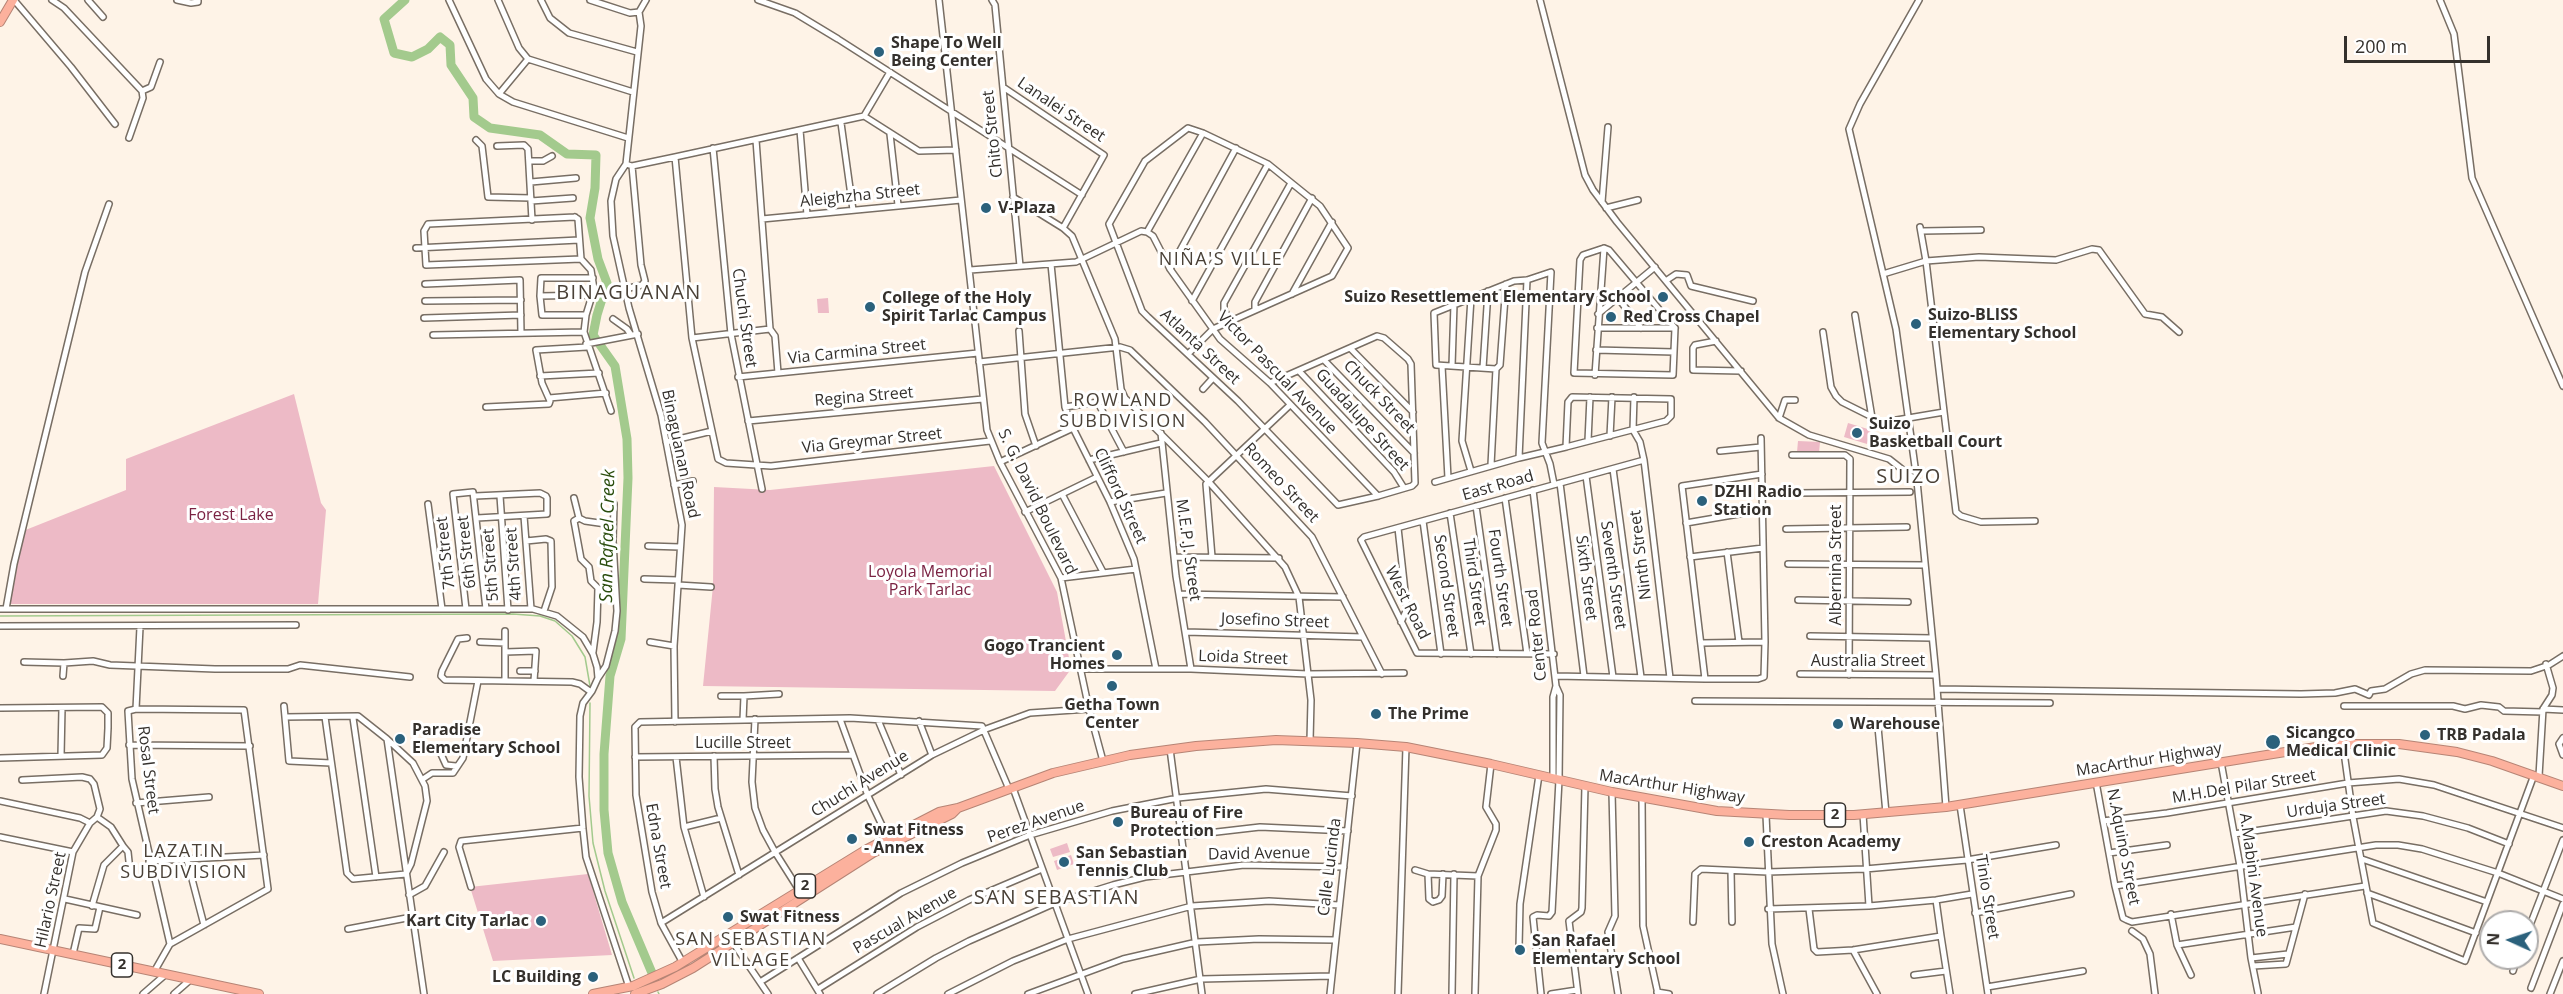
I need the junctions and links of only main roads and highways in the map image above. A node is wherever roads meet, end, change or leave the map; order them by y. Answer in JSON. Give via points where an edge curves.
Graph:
{"nodes":[{"id":1,"x":14,"y":0,"type":"edge"},
{"id":2,"x":0,"y":22,"type":"edge"},
{"id":3,"x":2563,"y":786,"type":"edge"},
{"id":4,"x":958,"y":807,"type":"junction"},
{"id":5,"x":730,"y":938,"type":"junction"},
{"id":6,"x":0,"y":939,"type":"edge"},
{"id":7,"x":632,"y":991,"type":"edge"},
{"id":8,"x":234,"y":992,"type":"edge"},
{"id":9,"x":259,"y":994,"type":"edge"},
{"id":10,"x":593,"y":994,"type":"edge"}],
"edges":[{"from":1,"to":2,"type":"highway"},
{"from":3,"to":4,"type":"highway","name":"MacArthur Highway","number":"2","via":[[2477,756],[2439,748],[2343,745],[1946,807],[1886,813],[1766,815],[1642,798],[1406,747],[1310,741],[1234,742],[1103,761]]},
{"from":4,"to":5,"type":"highway","name":"MacArthur Highway","number":"2","via":[[952,814],[873,853]]},
{"from":4,"to":5,"type":"highway","name":"MacArthur Highway","number":"2","via":[[939,812],[888,838],[799,890]]},
{"from":5,"to":7,"type":"highway","name":"MacArthur Highway","number":"2"},
{"from":5,"to":7,"type":"highway","name":"MacArthur Highway","number":"2","via":[[666,982]]},
{"from":6,"to":8,"type":"highway","number":"2"},
{"from":7,"to":10,"type":"highway","name":"MacArthur Highway","number":"2"},
{"from":8,"to":9,"type":"highway","number":"2"}]}
